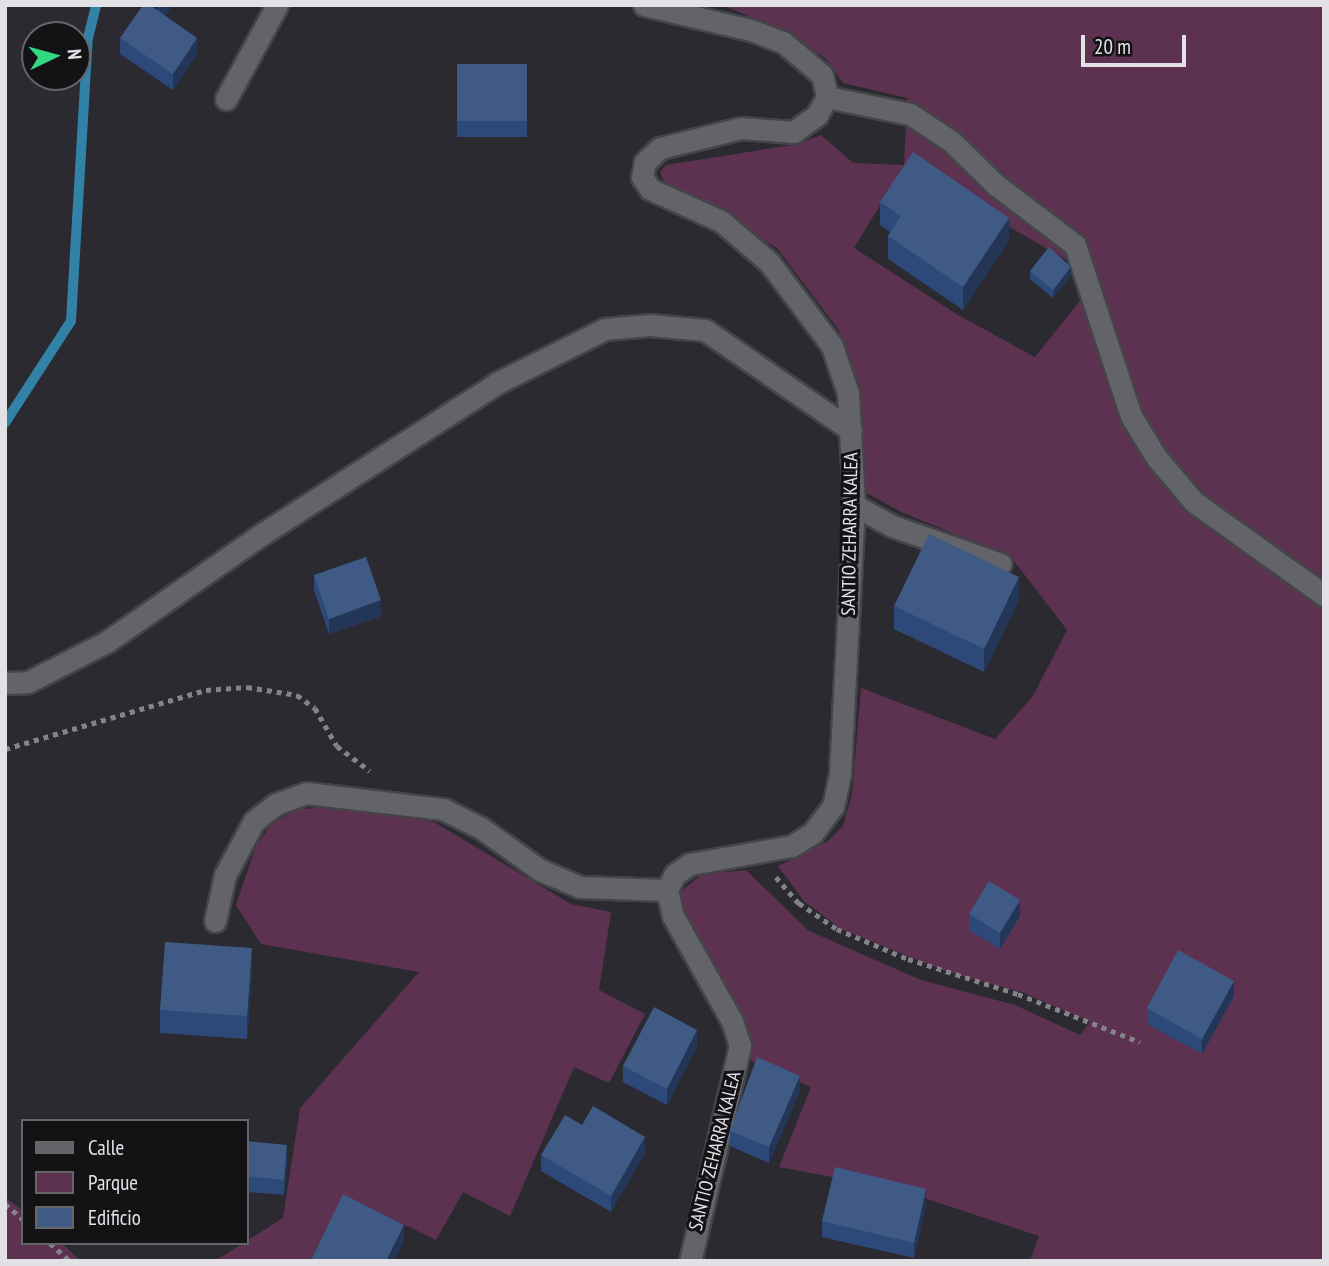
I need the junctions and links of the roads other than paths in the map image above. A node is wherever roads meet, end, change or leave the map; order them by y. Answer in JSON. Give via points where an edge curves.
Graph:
{"nodes":[{"id":1,"x":277,"y":5,"type":"edge"},
{"id":2,"x":644,"y":5,"type":"edge"},
{"id":3,"x":827,"y":97,"type":"junction"},
{"id":4,"x":226,"y":99,"type":"dead end"},
{"id":5,"x":851,"y":430,"type":"junction"},
{"id":6,"x":854,"y":505,"type":"junction"},
{"id":7,"x":1001,"y":564,"type":"dead end"},
{"id":8,"x":1324,"y":595,"type":"edge"},
{"id":9,"x":5,"y":683,"type":"edge"},
{"id":10,"x":667,"y":890,"type":"junction"},
{"id":11,"x":215,"y":921,"type":"dead end"},
{"id":12,"x":690,"y":1261,"type":"edge"}],
"edges":[{"from":1,"to":4,"type":"street"},
{"from":2,"to":3,"type":"street","via":[[783,42],[821,75]]},
{"from":3,"to":5,"type":"street","name":"SANTIO ZEHARRA KALEA","via":[[817,115],[794,132],[741,128],[660,148],[645,162],[642,177],[650,189],[721,221],[769,262],[803,301],[832,346],[848,393]]},
{"from":3,"to":8,"type":"street","via":[[910,114],[951,141],[996,185],[1075,245],[1131,416],[1156,457],[1195,502]]},
{"from":5,"to":6,"type":"street","name":"SANTIO ZEHARRA KALEA"},
{"from":5,"to":9,"type":"street","via":[[705,330],[650,325],[605,329],[497,383],[256,538],[108,641],[28,682]]},
{"from":6,"to":7,"type":"street","via":[[892,526]]},
{"from":6,"to":10,"type":"street","name":"SANTIO ZEHARRA KALEA","via":[[841,774],[833,806],[813,833],[791,846],[690,864],[675,874]]},
{"from":10,"to":11,"type":"street","via":[[580,887],[540,870],[453,814],[414,804],[306,793],[275,804],[254,821],[225,874]]},
{"from":10,"to":12,"type":"street","name":"SANTIO ZEHARRA KALEA","via":[[673,916],[732,1021],[740,1045]]}]}
